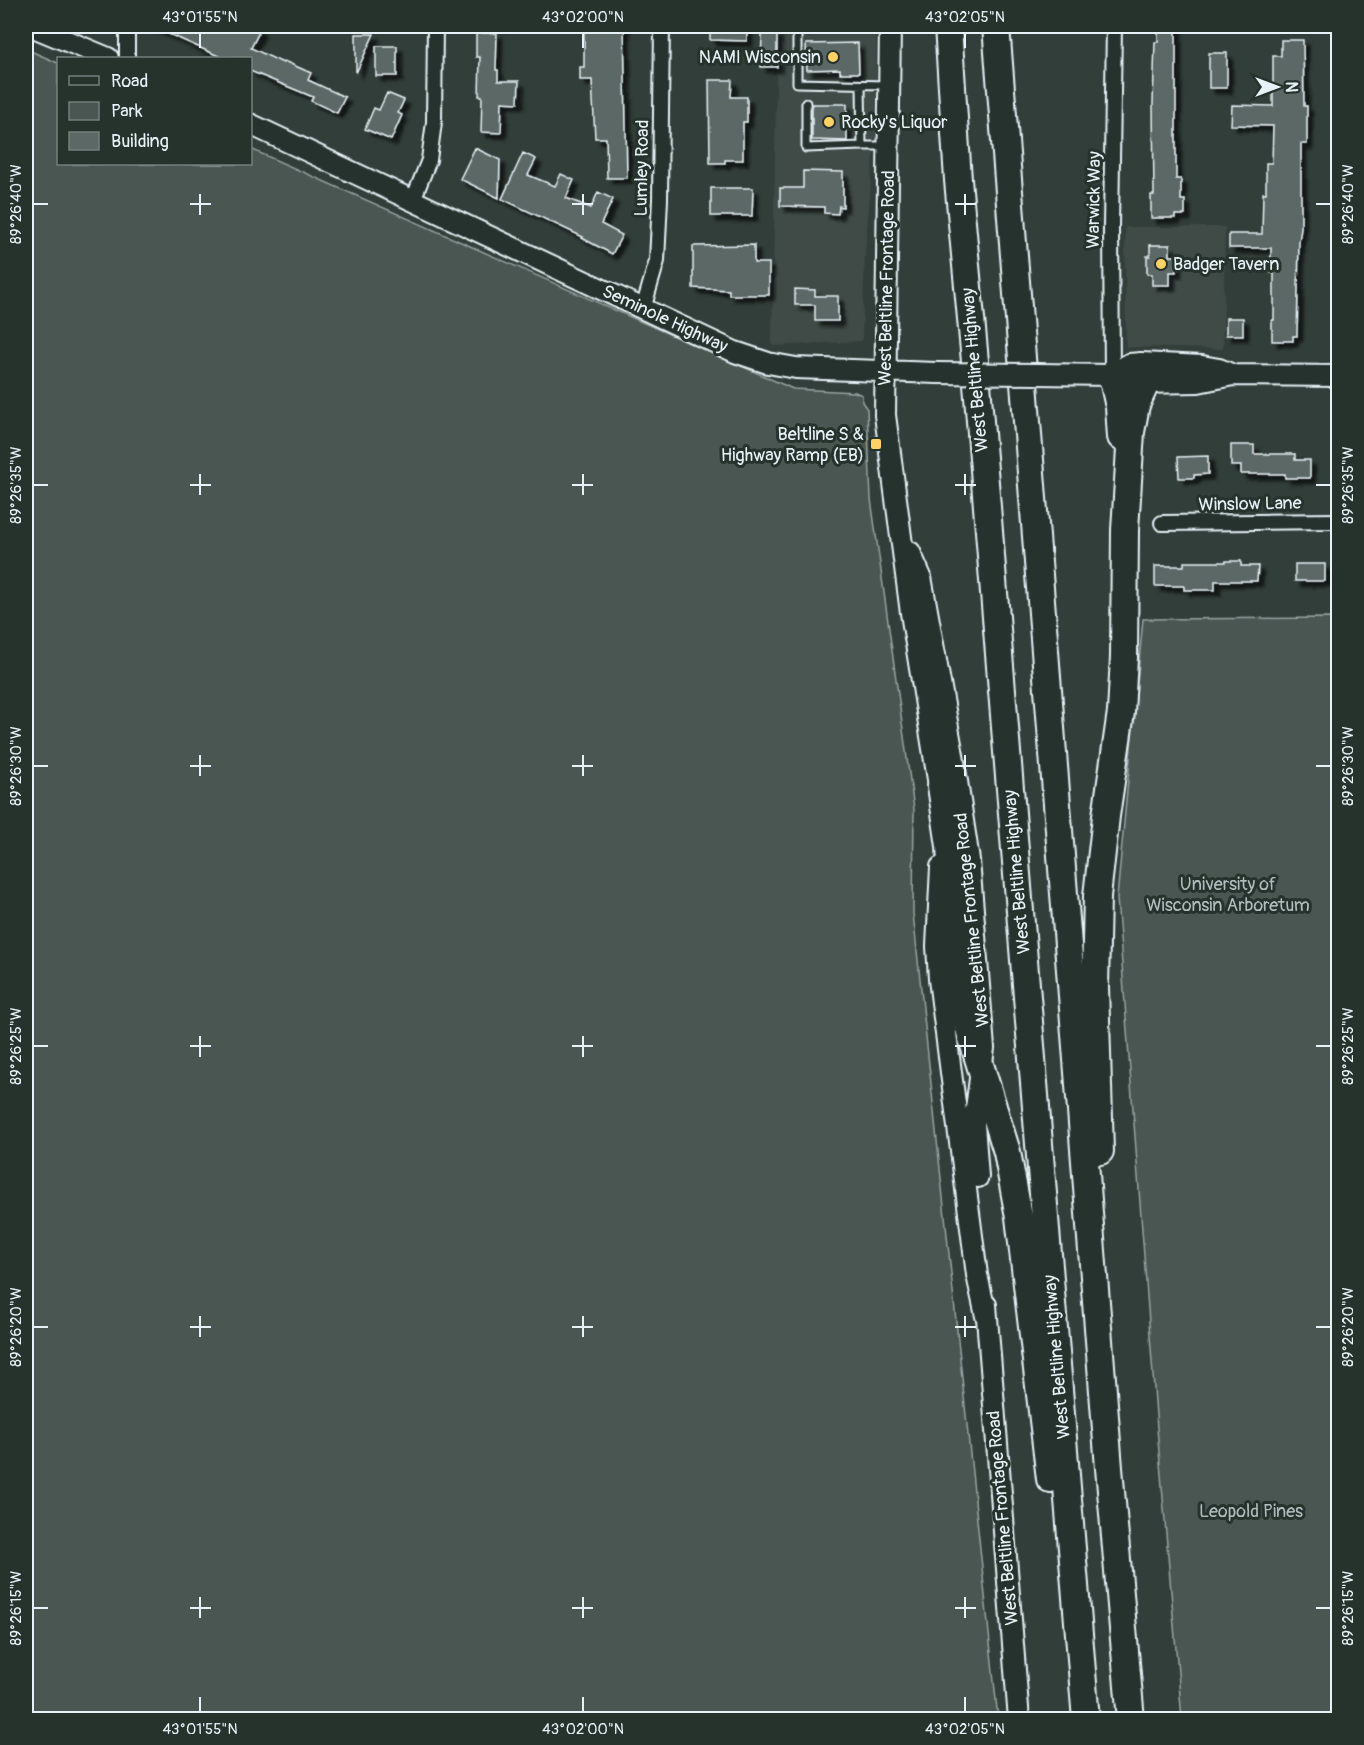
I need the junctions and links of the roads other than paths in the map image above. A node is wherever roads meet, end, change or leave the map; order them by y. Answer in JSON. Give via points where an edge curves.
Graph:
{"nodes":[{"id":1,"x":31,"y":26,"type":"edge"},
{"id":2,"x":127,"y":26,"type":"edge"},
{"id":3,"x":435,"y":26,"type":"edge"},
{"id":4,"x":662,"y":26,"type":"edge"},
{"id":5,"x":797,"y":26,"type":"edge"},
{"id":6,"x":890,"y":26,"type":"edge"},
{"id":7,"x":948,"y":26,"type":"edge"},
{"id":8,"x":996,"y":26,"type":"edge"},
{"id":9,"x":1114,"y":26,"type":"edge"},
{"id":10,"x":106,"y":57,"type":"edge"},
{"id":11,"x":127,"y":57,"type":"edge"},
{"id":12,"x":861,"y":85,"type":"junction"},
{"id":13,"x":889,"y":85,"type":"junction"},
{"id":14,"x":806,"y":103,"type":"dead end"},
{"id":15,"x":252,"y":125,"type":"edge"},
{"id":16,"x":862,"y":146,"type":"junction"},
{"id":17,"x":889,"y":146,"type":"junction"},
{"id":18,"x":413,"y":200,"type":"junction"},
{"id":19,"x":643,"y":309,"type":"junction"},
{"id":20,"x":886,"y":371,"type":"junction"},
{"id":21,"x":1113,"y":375,"type":"junction"},
{"id":22,"x":1233,"y":375,"type":"junction"},
{"id":23,"x":1338,"y":376,"type":"edge"},
{"id":24,"x":1146,"y":382,"type":"junction"},
{"id":25,"x":1338,"y":521,"type":"edge"},
{"id":26,"x":1162,"y":523,"type":"dead end"},
{"id":27,"x":902,"y":530,"type":"junction"},
{"id":28,"x":1125,"y":530,"type":"junction"},
{"id":29,"x":941,"y":786,"type":"junction"},
{"id":30,"x":982,"y":1070,"type":"junction"},
{"id":31,"x":986,"y":1316,"type":"junction"},
{"id":32,"x":1109,"y":1468,"type":"junction"},
{"id":33,"x":1019,"y":1719,"type":"edge"},
{"id":34,"x":1086,"y":1719,"type":"edge"},
{"id":35,"x":1131,"y":1719,"type":"edge"}],
"edges":[{"from":1,"to":10,"type":"street"},
{"from":2,"to":11,"type":"street"},
{"from":3,"to":18,"type":"street","via":[[433,131],[429,160]]},
{"from":4,"to":19,"type":"street","name":"Lumley Road","via":[[657,261]]},
{"from":5,"to":12,"type":"lane","via":[[797,83]]},
{"from":6,"to":13,"type":"street","name":"West Beltline Frontage Road"},
{"from":7,"to":34,"type":"highway","name":"West Beltline Highway"},
{"from":8,"to":32,"type":"highway"},
{"from":9,"to":21,"type":"street","name":"Warwick Way"},
{"from":12,"to":13,"type":"lane"},
{"from":12,"to":16,"type":"lane"},
{"from":13,"to":17,"type":"street","name":"West Beltline Frontage Road"},
{"from":14,"to":16,"type":"lane","via":[[806,148]]},
{"from":15,"to":18,"type":"street","name":"Seminole Highway"},
{"from":16,"to":17,"type":"lane"},
{"from":17,"to":20,"type":"street","name":"West Beltline Frontage Road"},
{"from":18,"to":19,"type":"street","name":"Seminole Highway"},
{"from":19,"to":20,"type":"street","name":"Seminole Highway","via":[[768,363],[796,368]]},
{"from":20,"to":21,"type":"street","name":"Seminole Highway","bridge":true},
{"from":20,"to":27,"type":"street","name":"West Beltline Frontage Road","via":[[885,415]]},
{"from":21,"to":22,"type":"street","name":"Seminole Highway","via":[[1129,364],[1141,363],[1202,366]]},
{"from":21,"to":24,"type":"street","name":"Seminole Highway"},
{"from":21,"to":28,"type":"highway","via":[[1120,411]]},
{"from":22,"to":23,"type":"street","name":"Seminole Highway"},
{"from":22,"to":24,"type":"street","name":"Seminole Highway","via":[[1198,382]]},
{"from":24,"to":28,"type":"highway","via":[[1133,416]]},
{"from":25,"to":26,"type":"street","name":"Winslow Lane"},
{"from":27,"to":29,"type":"street","name":"West Beltline Frontage Road","via":[[910,613]]},
{"from":27,"to":30,"type":"street","name":"West Beltline Frontage Road","via":[[921,577],[965,828],[981,1001]]},
{"from":28,"to":32,"type":"highway","via":[[1121,711],[1104,828],[1095,943]]},
{"from":29,"to":30,"type":"highway","via":[[950,846],[958,981]]},
{"from":29,"to":31,"type":"street","name":"West Beltline Frontage Road","via":[[939,979],[977,1275]]},
{"from":30,"to":31,"type":"street","name":"West Beltline Frontage Road","via":[[974,1124],[987,1274]]},
{"from":30,"to":34,"type":"highway","via":[[1007,1152],[1019,1217],[1053,1504]]},
{"from":31,"to":33,"type":"street","name":"West Beltline Frontage Road"},
{"from":32,"to":35,"type":"highway"}]}
